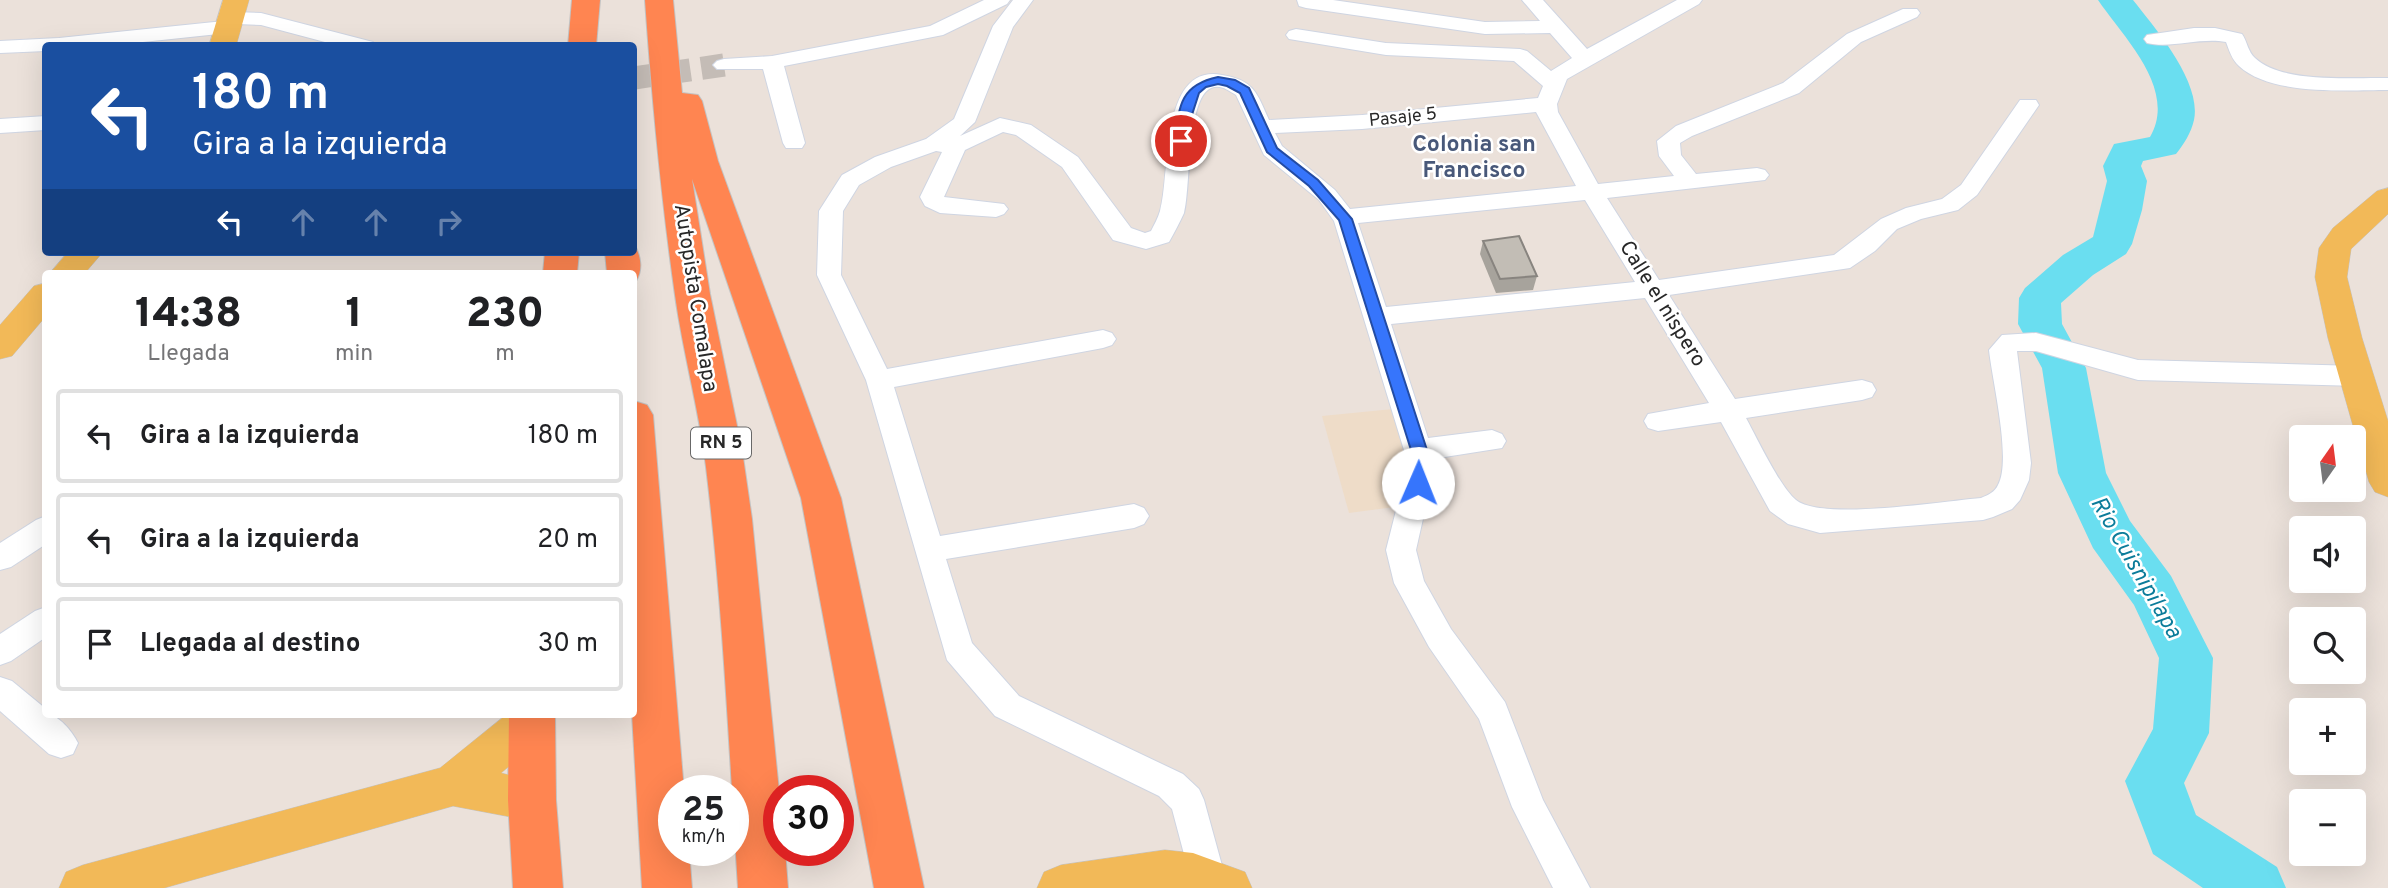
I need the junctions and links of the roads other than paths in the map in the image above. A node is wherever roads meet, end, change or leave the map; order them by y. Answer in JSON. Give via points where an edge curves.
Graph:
{"nodes":[{"id":1,"x":586,"y":0,"type":"edge"},
{"id":2,"x":606,"y":0,"type":"edge"},
{"id":3,"x":659,"y":0,"type":"edge"},
{"id":4,"x":1000,"y":0,"type":"edge"},
{"id":5,"x":1023,"y":0,"type":"edge"},
{"id":6,"x":1532,"y":0,"type":"edge"},
{"id":7,"x":1306,"y":2,"type":"dead end"},
{"id":8,"x":1680,"y":3,"type":"edge"},
{"id":9,"x":1910,"y":13,"type":"dead end"},
{"id":10,"x":230,"y":23,"type":"edge"},
{"id":11,"x":1556,"y":27,"type":"junction"},
{"id":12,"x":1296,"y":35,"type":"dead end"},
{"id":13,"x":2154,"y":39,"type":"dead end"},
{"id":14,"x":75,"y":42,"type":"edge"},
{"id":15,"x":350,"y":42,"type":"edge"},
{"id":16,"x":582,"y":42,"type":"edge"},
{"id":17,"x":608,"y":42,"type":"edge"},
{"id":18,"x":42,"y":45,"type":"edge"},
{"id":19,"x":0,"y":47,"type":"edge"},
{"id":20,"x":665,"y":48,"type":"junction"},
{"id":21,"x":1584,"y":59,"type":"junction"},
{"id":22,"x":772,"y":62,"type":"junction"},
{"id":23,"x":724,"y":65,"type":"tunnel mouth"},
{"id":24,"x":2388,"y":84,"type":"edge"},
{"id":25,"x":1550,"y":94,"type":"junction"},
{"id":26,"x":2028,"y":105,"type":"dead end"},
{"id":27,"x":42,"y":123,"type":"edge"},
{"id":28,"x":0,"y":126,"type":"edge"},
{"id":29,"x":1259,"y":127,"type":"junction"},
{"id":30,"x":794,"y":143,"type":"dead end"},
{"id":31,"x":945,"y":145,"type":"junction"},
{"id":32,"x":1756,"y":175,"type":"dead end"},
{"id":33,"x":1691,"y":183,"type":"junction"},
{"id":34,"x":1592,"y":193,"type":"junction"},
{"id":35,"x":2388,"y":198,"type":"edge"},
{"id":36,"x":996,"y":209,"type":"dead end"},
{"id":37,"x":1343,"y":217,"type":"junction"},
{"id":38,"x":83,"y":256,"type":"edge"},
{"id":39,"x":69,"y":270,"type":"edge"},
{"id":40,"x":1653,"y":289,"type":"junction"},
{"id":41,"x":25,"y":309,"type":"edge"},
{"id":42,"x":1376,"y":317,"type":"junction"},
{"id":43,"x":1104,"y":339,"type":"dead end"},
{"id":44,"x":0,"y":347,"type":"edge"},
{"id":45,"x":2358,"y":376,"type":"junction"},
{"id":46,"x":879,"y":380,"type":"junction"},
{"id":47,"x":1862,"y":390,"type":"dead end"},
{"id":48,"x":1729,"y":412,"type":"junction"},
{"id":49,"x":1658,"y":421,"type":"dead end"},
{"id":50,"x":1492,"y":441,"type":"dead end"},
{"id":51,"x":1419,"y":450,"type":"junction"},
{"id":52,"x":637,"y":458,"type":"edge"},
{"id":53,"x":2388,"y":482,"type":"edge"},
{"id":54,"x":1134,"y":516,"type":"dead end"},
{"id":55,"x":42,"y":531,"type":"edge"},
{"id":56,"x":928,"y":550,"type":"junction"},
{"id":57,"x":0,"y":558,"type":"edge"},
{"id":58,"x":42,"y":623,"type":"edge"},
{"id":59,"x":0,"y":651,"type":"edge"},
{"id":60,"x":0,"y":691,"type":"edge"},
{"id":61,"x":530,"y":718,"type":"edge"},
{"id":62,"x":531,"y":718,"type":"edge"},
{"id":63,"x":61,"y":743,"type":"dead end"},
{"id":64,"x":453,"y":785,"type":"junction"},
{"id":65,"x":532,"y":800,"type":"junction"},
{"id":66,"x":1218,"y":884,"type":"edge"},
{"id":67,"x":83,"y":888,"type":"edge"},
{"id":68,"x":538,"y":888,"type":"edge"},
{"id":69,"x":667,"y":888,"type":"edge"},
{"id":70,"x":763,"y":888,"type":"edge"},
{"id":71,"x":899,"y":888,"type":"edge"},
{"id":72,"x":1061,"y":888,"type":"edge"},
{"id":73,"x":1572,"y":888,"type":"edge"}],
"edges":[{"from":1,"to":16,"type":"highway"},
{"from":2,"to":17,"type":"highway"},
{"from":3,"to":20,"type":"highway","name":"Autopista Comalapa","number":"RN 5"},
{"from":4,"to":22,"type":"street","via":[[936,31]]},
{"from":5,"to":31,"type":"street","via":[[1003,26],[964,122]]},
{"from":6,"to":11,"type":"street"},
{"from":7,"to":11,"type":"street","via":[[1485,28]]},
{"from":8,"to":21,"type":"street"},
{"from":9,"to":33,"type":"street","via":[[1854,38],[1791,88],[1668,141],[1670,156]]},
{"from":10,"to":14,"type":"street"},
{"from":10,"to":15,"type":"street","via":[[261,19]]},
{"from":11,"to":21,"type":"street"},
{"from":12,"to":25,"type":"street","via":[[1386,49],[1520,55]]},
{"from":13,"to":24,"type":"street","via":[[2226,35],[2235,38],[2245,61],[2287,80]]},
{"from":18,"to":19,"type":"street"},
{"from":20,"to":70,"type":"highway","name":"Autopista Comalapa","number":"RN 5","via":[[664,79],[675,169],[699,336],[724,463],[746,658]]},
{"from":20,"to":71,"type":"highway","via":[[681,78],[702,161],[821,498]]},
{"from":21,"to":25,"type":"street","via":[[1558,76]]},
{"from":22,"to":23,"type":"street"},
{"from":22,"to":30,"type":"street"},
{"from":25,"to":29,"type":"street","name":"Pasaje 5","via":[[1362,122]]},
{"from":25,"to":34,"type":"street","name":"Calle el nispero","via":[[1547,112]]},
{"from":26,"to":40,"type":"street","via":[[1969,190],[1950,205],[1889,224],[1842,262]]},
{"from":27,"to":28,"type":"street"},
{"from":29,"to":31,"type":"street","via":[[1245,91],[1231,83],[1218,80],[1193,92],[1183,121],[1172,212],[1160,236],[1146,241],[1122,234],[1070,162],[1023,130],[1000,125]]},
{"from":29,"to":37,"type":"street","via":[[1272,150],[1318,187]]},
{"from":31,"to":36,"type":"street","via":[[933,201]]},
{"from":31,"to":46,"type":"street","via":[[883,163],[850,180],[831,211],[830,275]]},
{"from":32,"to":33,"type":"street"},
{"from":33,"to":34,"type":"street"},
{"from":34,"to":37,"type":"street"},
{"from":34,"to":40,"type":"street","name":"Calle el nispero"},
{"from":35,"to":45,"type":"main road","via":[[2344,235],[2331,265],[2332,291]]},
{"from":37,"to":42,"type":"street"},
{"from":38,"to":39,"type":"main road"},
{"from":40,"to":42,"type":"street"},
{"from":40,"to":48,"type":"street","name":"Calle el nispero"},
{"from":41,"to":44,"type":"main road"},
{"from":42,"to":51,"type":"street"},
{"from":43,"to":46,"type":"street"},
{"from":45,"to":48,"type":"street","name":"Calle el nispero","via":[[2138,370],[2036,342],[2011,342],[2003,351],[2016,470],[2010,494],[1983,509],[1836,522],[1788,512]]},
{"from":45,"to":53,"type":"main road"},
{"from":46,"to":56,"type":"street"},
{"from":47,"to":48,"type":"street"},
{"from":48,"to":49,"type":"street"},
{"from":50,"to":51,"type":"street"},
{"from":51,"to":73,"type":"street","via":[[1418,483],[1401,550],[1409,583],[1440,638],[1493,712],[1529,807]]},
{"from":52,"to":69,"type":"highway"},
{"from":54,"to":56,"type":"street"},
{"from":55,"to":57,"type":"street"},
{"from":56,"to":66,"type":"street","via":[[958,650],[1007,706],[1171,785],[1186,800]]},
{"from":58,"to":59,"type":"street"},
{"from":60,"to":63,"type":"street"},
{"from":61,"to":64,"type":"main road"},
{"from":62,"to":65,"type":"highway"},
{"from":64,"to":65,"type":"main road"},
{"from":64,"to":67,"type":"main road"},
{"from":65,"to":68,"type":"highway"},
{"from":66,"to":72,"type":"main road","via":[[1165,873]]}]}
